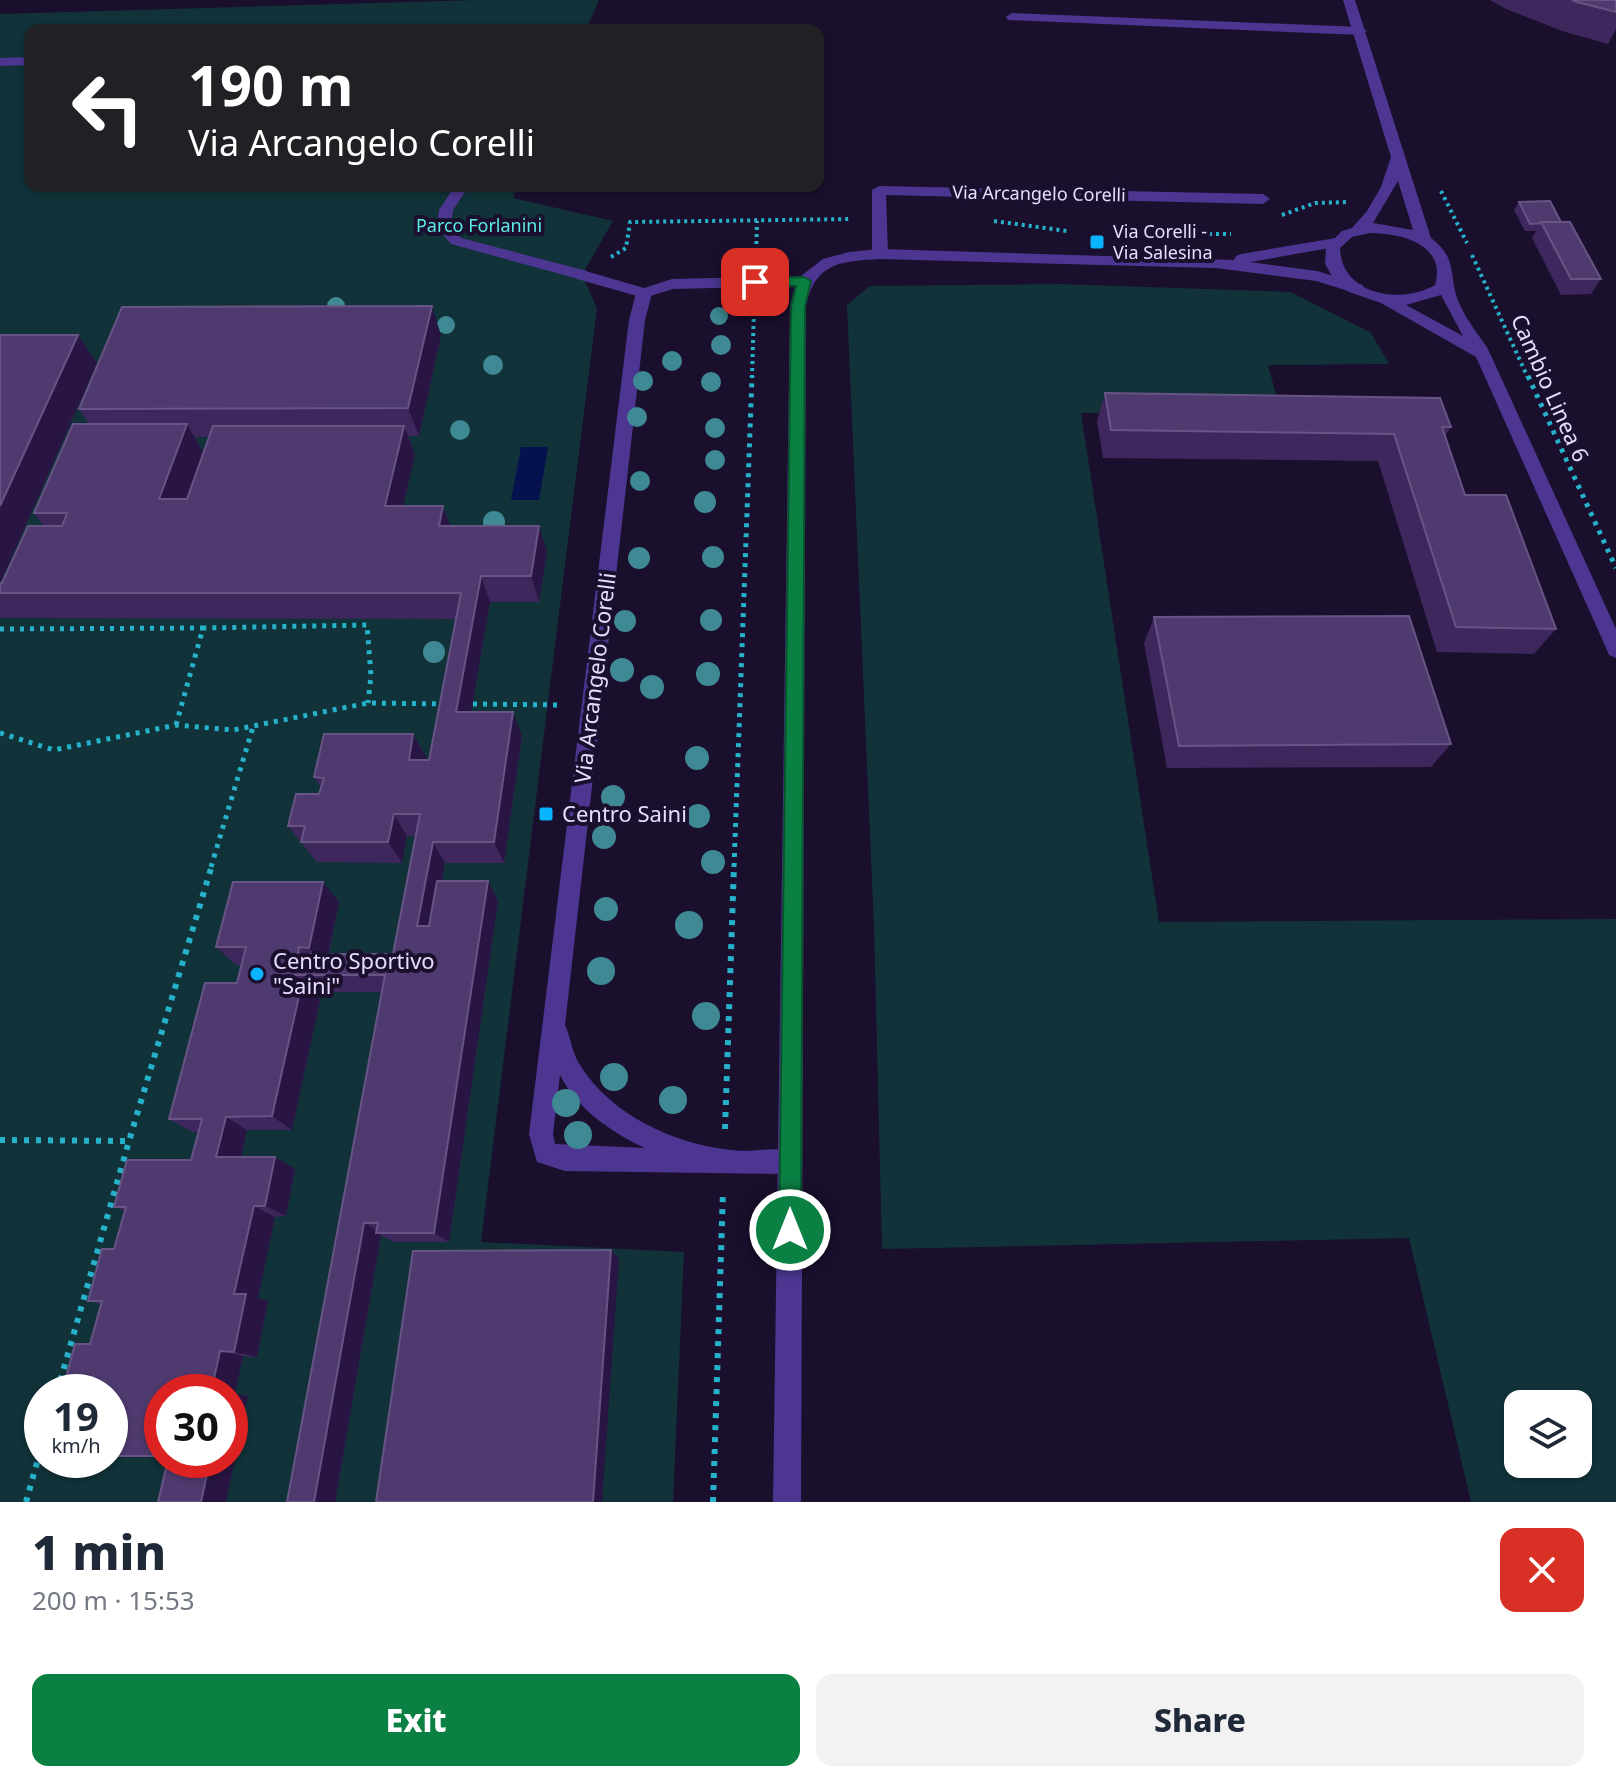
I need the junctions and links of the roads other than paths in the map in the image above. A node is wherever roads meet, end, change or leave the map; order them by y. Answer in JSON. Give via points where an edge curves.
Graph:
{"nodes":[{"id":1,"x":1349,"y":0,"type":"edge"},
{"id":2,"x":1012,"y":17,"type":"dead end"},
{"id":3,"x":1361,"y":31,"type":"junction"},
{"id":4,"x":24,"y":61,"type":"edge"},
{"id":5,"x":0,"y":62,"type":"edge"},
{"id":6,"x":1398,"y":157,"type":"junction"},
{"id":7,"x":458,"y":192,"type":"edge"},
{"id":8,"x":1263,"y":199,"type":"dead end"},
{"id":9,"x":1358,"y":230,"type":"junction"},
{"id":10,"x":1424,"y":241,"type":"junction"},
{"id":11,"x":1336,"y":243,"type":"junction"},
{"id":12,"x":880,"y":254,"type":"junction"},
{"id":13,"x":1216,"y":263,"type":"junction"},
{"id":14,"x":804,"y":281,"type":"junction"},
{"id":15,"x":1445,"y":284,"type":"junction"},
{"id":16,"x":1358,"y":289,"type":"junction"},
{"id":17,"x":644,"y":293,"type":"junction"},
{"id":18,"x":1376,"y":297,"type":"junction"},
{"id":19,"x":1484,"y":360,"type":"junction"},
{"id":20,"x":1616,"y":650,"type":"edge"},
{"id":21,"x":555,"y":1024,"type":"junction"},
{"id":22,"x":724,"y":1162,"type":"junction"},
{"id":23,"x":790,"y":1162,"type":"junction"},
{"id":24,"x":787,"y":1502,"type":"edge"}],
"edges":[{"from":1,"to":3,"type":"street"},
{"from":2,"to":3,"type":"street"},
{"from":3,"to":6,"type":"street"},
{"from":4,"to":5,"type":"street"},
{"from":6,"to":9,"type":"street","via":[[1391,183]]},
{"from":6,"to":10,"type":"street"},
{"from":7,"to":17,"type":"street","via":[[446,210],[444,227],[456,241]]},
{"from":8,"to":12,"type":"street","name":"Via Arcangelo Corelli","via":[[879,190]]},
{"from":9,"to":10,"type":"street","via":[[1391,229]]},
{"from":9,"to":11,"type":"street"},
{"from":10,"to":15,"type":"street","via":[[1445,262]]},
{"from":11,"to":13,"type":"street"},
{"from":11,"to":16,"type":"street","via":[[1335,269]]},
{"from":12,"to":13,"type":"street"},
{"from":12,"to":14,"type":"street","via":[[838,258]]},
{"from":13,"to":16,"type":"street","via":[[1317,276]]},
{"from":14,"to":17,"type":"street","via":[[672,284]]},
{"from":14,"to":23,"type":"street","via":[[798,306]]},
{"from":15,"to":18,"type":"street","via":[[1417,300]]},
{"from":15,"to":19,"type":"street"},
{"from":16,"to":18,"type":"street"},
{"from":17,"to":21,"type":"street","name":"Via Arcangelo Corelli"},
{"from":18,"to":19,"type":"street","via":[[1447,332]]},
{"from":19,"to":20,"type":"street"},
{"from":21,"to":22,"type":"street","name":"Via Arcangelo Corelli","via":[[570,1071],[611,1117],[667,1145]]},
{"from":21,"to":22,"type":"street","via":[[541,1134],[545,1154],[565,1159]]},
{"from":22,"to":23,"type":"street","name":"Via Arcangelo Corelli"},
{"from":23,"to":24,"type":"street"}]}
